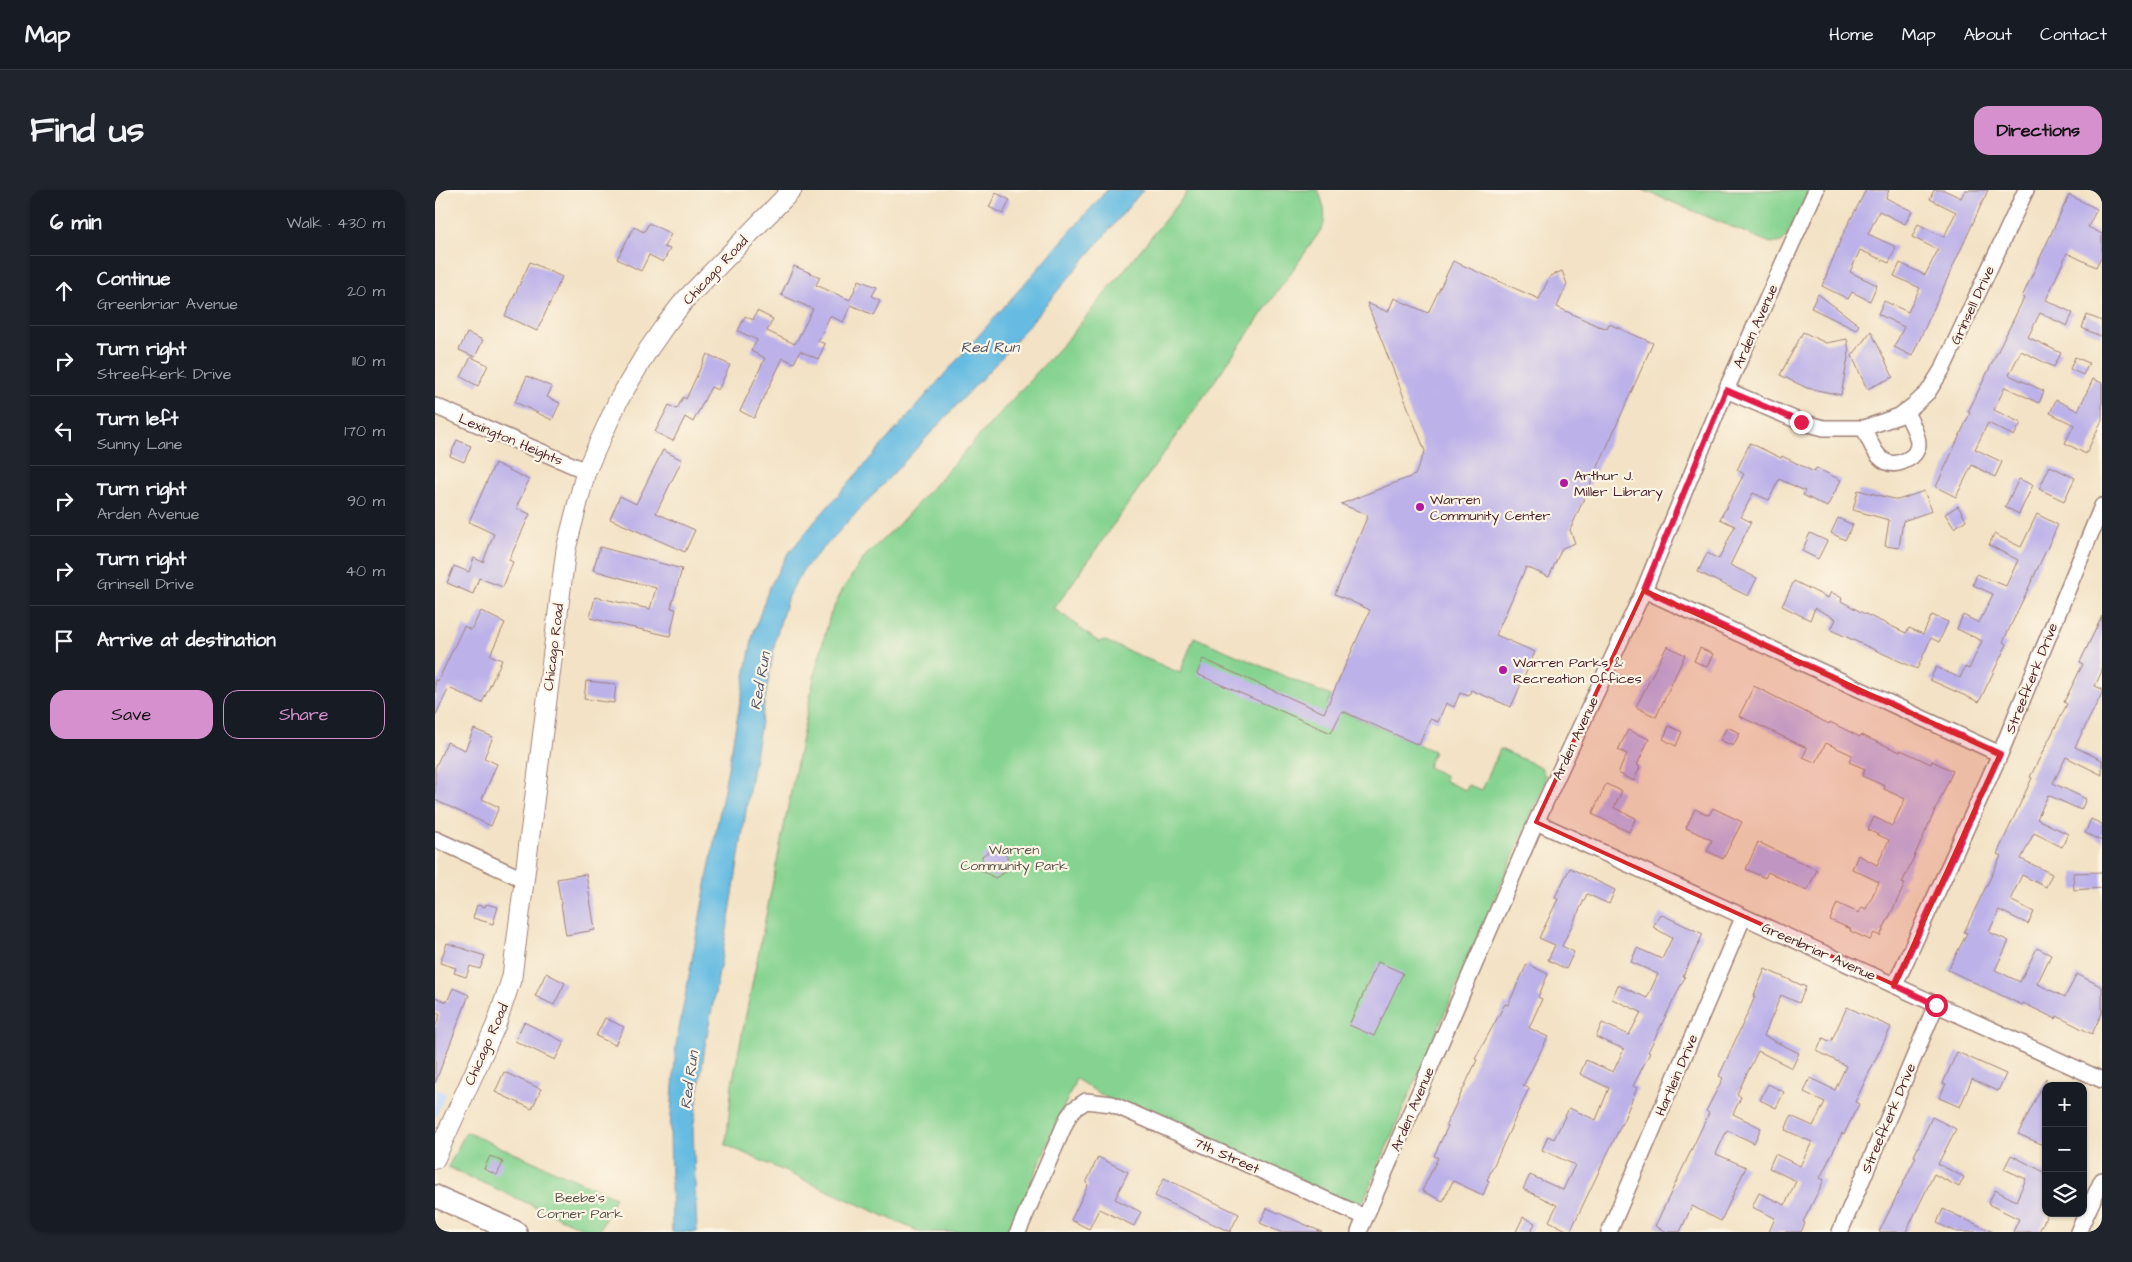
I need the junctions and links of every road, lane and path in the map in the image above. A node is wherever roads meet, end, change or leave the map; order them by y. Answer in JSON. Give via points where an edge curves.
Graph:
{"nodes":[{"id":1,"x":792,"y":190,"type":"edge"},
{"id":2,"x":1816,"y":190,"type":"edge"},
{"id":3,"x":2026,"y":190,"type":"edge"},
{"id":4,"x":1726,"y":390,"type":"junction"},
{"id":5,"x":435,"y":406,"type":"edge"},
{"id":6,"x":1906,"y":411,"type":"junction"},
{"id":7,"x":1863,"y":428,"type":"junction"},
{"id":8,"x":586,"y":471,"type":"junction"},
{"id":9,"x":2101,"y":509,"type":"edge"},
{"id":10,"x":1644,"y":590,"type":"junction"},
{"id":11,"x":2000,"y":754,"type":"junction"},
{"id":12,"x":1536,"y":822,"type":"junction"},
{"id":13,"x":435,"y":839,"type":"edge"},
{"id":14,"x":525,"y":880,"type":"junction"},
{"id":15,"x":1743,"y":918,"type":"junction"},
{"id":16,"x":1895,"y":985,"type":"junction"},
{"id":17,"x":1936,"y":1005,"type":"junction"},
{"id":18,"x":2102,"y":1080,"type":"edge"},
{"id":19,"x":435,"y":1160,"type":"edge"},
{"id":20,"x":2102,"y":1180,"type":"edge"},
{"id":21,"x":435,"y":1196,"type":"edge"},
{"id":22,"x":1365,"y":1216,"type":"junction"},
{"id":23,"x":516,"y":1232,"type":"edge"},
{"id":24,"x":1018,"y":1232,"type":"edge"},
{"id":25,"x":1359,"y":1232,"type":"edge"},
{"id":26,"x":1609,"y":1232,"type":"edge"},
{"id":27,"x":1840,"y":1232,"type":"edge"},
{"id":28,"x":2078,"y":1232,"type":"edge"}],
"edges":[{"from":1,"to":8,"type":"street","name":"Chicago Road","via":[[684,301],[647,350]]},
{"from":2,"to":4,"type":"street","name":"Arden Avenue"},
{"from":3,"to":6,"type":"street","name":"Grinsell Drive","via":[[1943,368],[1927,392]]},
{"from":4,"to":7,"type":"street","name":"Grinsell Drive","via":[[1801,422],[1824,428]]},
{"from":4,"to":10,"type":"street","name":"Arden Avenue"},
{"from":5,"to":8,"type":"street","name":"Lexington Heights"},
{"from":6,"to":7,"type":"street","name":"Grinsell Drive"},
{"from":6,"to":7,"type":"street","via":[[1918,441],[1912,458],[1901,464],[1893,465],[1882,459],[1871,446]]},
{"from":8,"to":14,"type":"street","name":"Chicago Road","via":[[566,549]]},
{"from":9,"to":11,"type":"street","name":"Streefkerk Drive"},
{"from":10,"to":11,"type":"street"},
{"from":10,"to":12,"type":"street","name":"Arden Avenue"},
{"from":11,"to":16,"type":"street","name":"Streefkerk Drive"},
{"from":12,"to":15,"type":"street","name":"Greenbriar Avenue"},
{"from":12,"to":22,"type":"street","name":"Arden Avenue"},
{"from":13,"to":14,"type":"street"},
{"from":14,"to":19,"type":"street","name":"Chicago Road","via":[[512,977],[505,1002]]},
{"from":15,"to":16,"type":"street","name":"Greenbriar Avenue"},
{"from":15,"to":26,"type":"street","name":"Hartlein Drive"},
{"from":16,"to":17,"type":"street","name":"Greenbriar Avenue"},
{"from":17,"to":18,"type":"street","name":"Greenbriar Avenue"},
{"from":17,"to":27,"type":"street","name":"Streefkerk Drive"},
{"from":20,"to":28,"type":"street"},
{"from":21,"to":23,"type":"main road"},
{"from":22,"to":24,"type":"street","name":"7th Street","via":[[1112,1104],[1086,1101],[1074,1109],[1062,1128]]},
{"from":22,"to":25,"type":"street","name":"Arden Avenue"}]}
